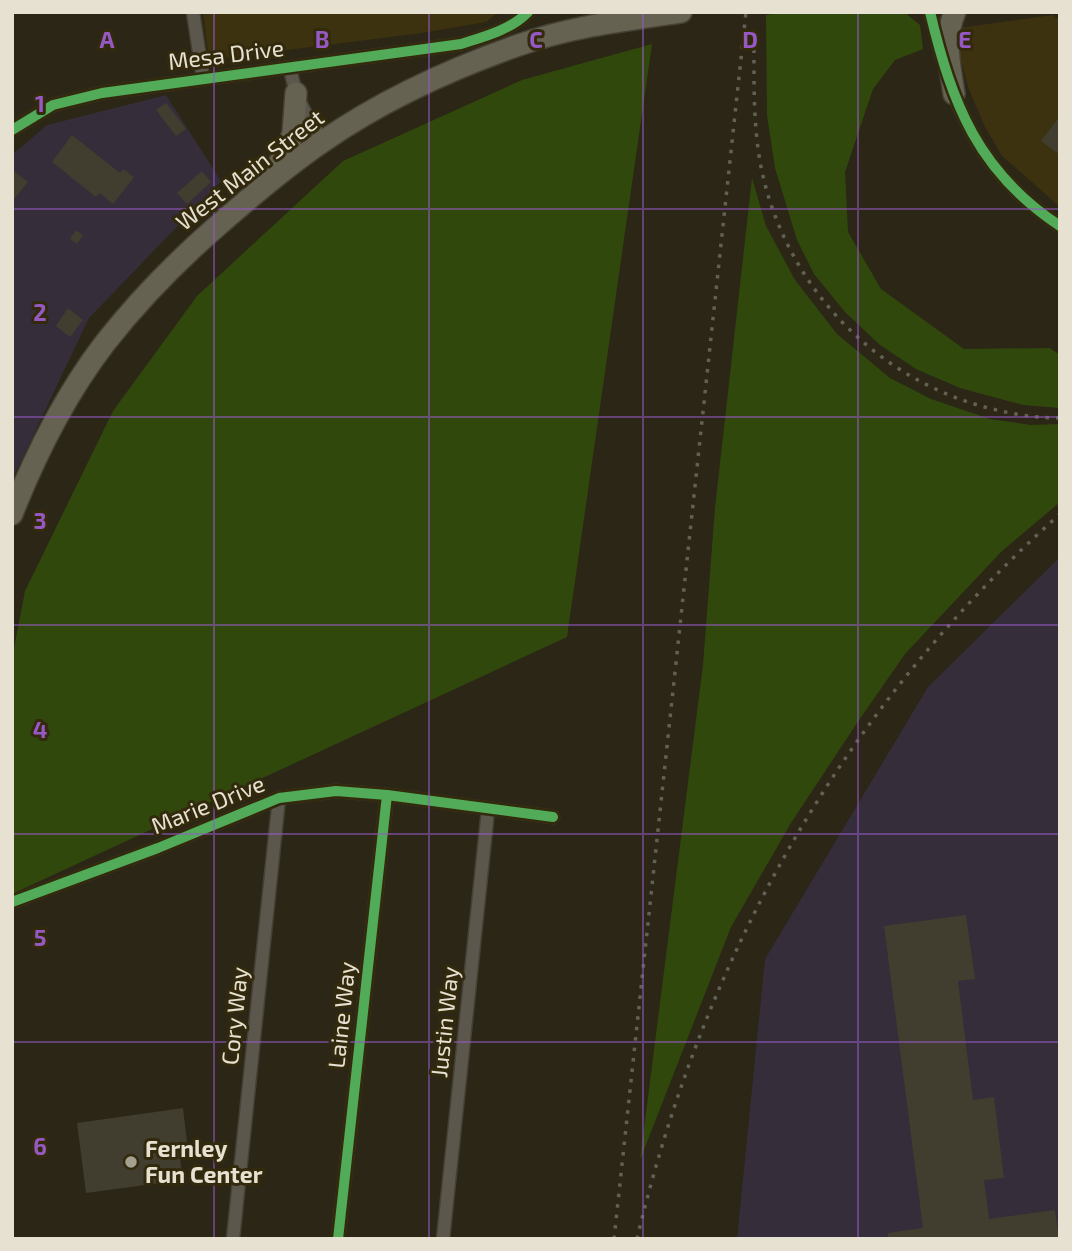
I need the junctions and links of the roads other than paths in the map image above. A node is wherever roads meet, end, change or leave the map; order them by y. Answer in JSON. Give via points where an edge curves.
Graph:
{"nodes":[{"id":1,"x":193,"y":12,"type":"edge"},
{"id":2,"x":528,"y":12,"type":"edge"},
{"id":3,"x":681,"y":12,"type":"edge"},
{"id":4,"x":930,"y":12,"type":"edge"},
{"id":5,"x":955,"y":12,"type":"edge"},
{"id":6,"x":290,"y":68,"type":"junction"},
{"id":7,"x":203,"y":78,"type":"junction"},
{"id":8,"x":296,"y":93,"type":"junction"},
{"id":9,"x":954,"y":94,"type":"junction"},
{"id":10,"x":12,"y":130,"type":"edge"},
{"id":11,"x":323,"y":141,"type":"junction"},
{"id":12,"x":270,"y":181,"type":"junction"},
{"id":13,"x":1060,"y":226,"type":"edge"},
{"id":14,"x":12,"y":514,"type":"edge"},
{"id":15,"x":387,"y":795,"type":"junction"},
{"id":16,"x":279,"y":798,"type":"junction"},
{"id":17,"x":488,"y":810,"type":"junction"},
{"id":18,"x":552,"y":817,"type":"dead end"},
{"id":19,"x":12,"y":902,"type":"edge"},
{"id":20,"x":233,"y":1239,"type":"edge"},
{"id":21,"x":338,"y":1239,"type":"edge"},
{"id":22,"x":443,"y":1239,"type":"edge"}],
"edges":[{"from":1,"to":7,"type":"street"},
{"from":2,"to":6,"type":"street","name":"Mesa Drive","via":[[505,28],[461,44]]},
{"from":3,"to":11,"type":"main road","name":"West Main Street","via":[[586,26],[516,46],[433,79]]},
{"from":4,"to":9,"type":"street"},
{"from":5,"to":9,"type":"main road","via":[[948,30]]},
{"from":6,"to":7,"type":"street","name":"Mesa Drive"},
{"from":6,"to":8,"type":"street"},
{"from":7,"to":10,"type":"street","name":"Mesa Drive","via":[[53,105]]},
{"from":8,"to":11,"type":"street"},
{"from":8,"to":12,"type":"main road","via":[[293,133]]},
{"from":9,"to":13,"type":"street","via":[[990,163],[1033,207]]},
{"from":11,"to":12,"type":"main road","name":"West Main Street"},
{"from":12,"to":14,"type":"main road","name":"West Main Street","via":[[183,256],[106,342],[64,405]]},
{"from":15,"to":16,"type":"street","name":"Marie Drive","via":[[336,791]]},
{"from":15,"to":17,"type":"street","name":"Marie Drive"},
{"from":15,"to":21,"type":"street","name":"Laine Way"},
{"from":16,"to":19,"type":"street","name":"Marie Drive"},
{"from":16,"to":20,"type":"street","name":"Cory Way"},
{"from":17,"to":18,"type":"street","name":"Marie Drive"},
{"from":17,"to":22,"type":"street","name":"Justin Way"}]}
